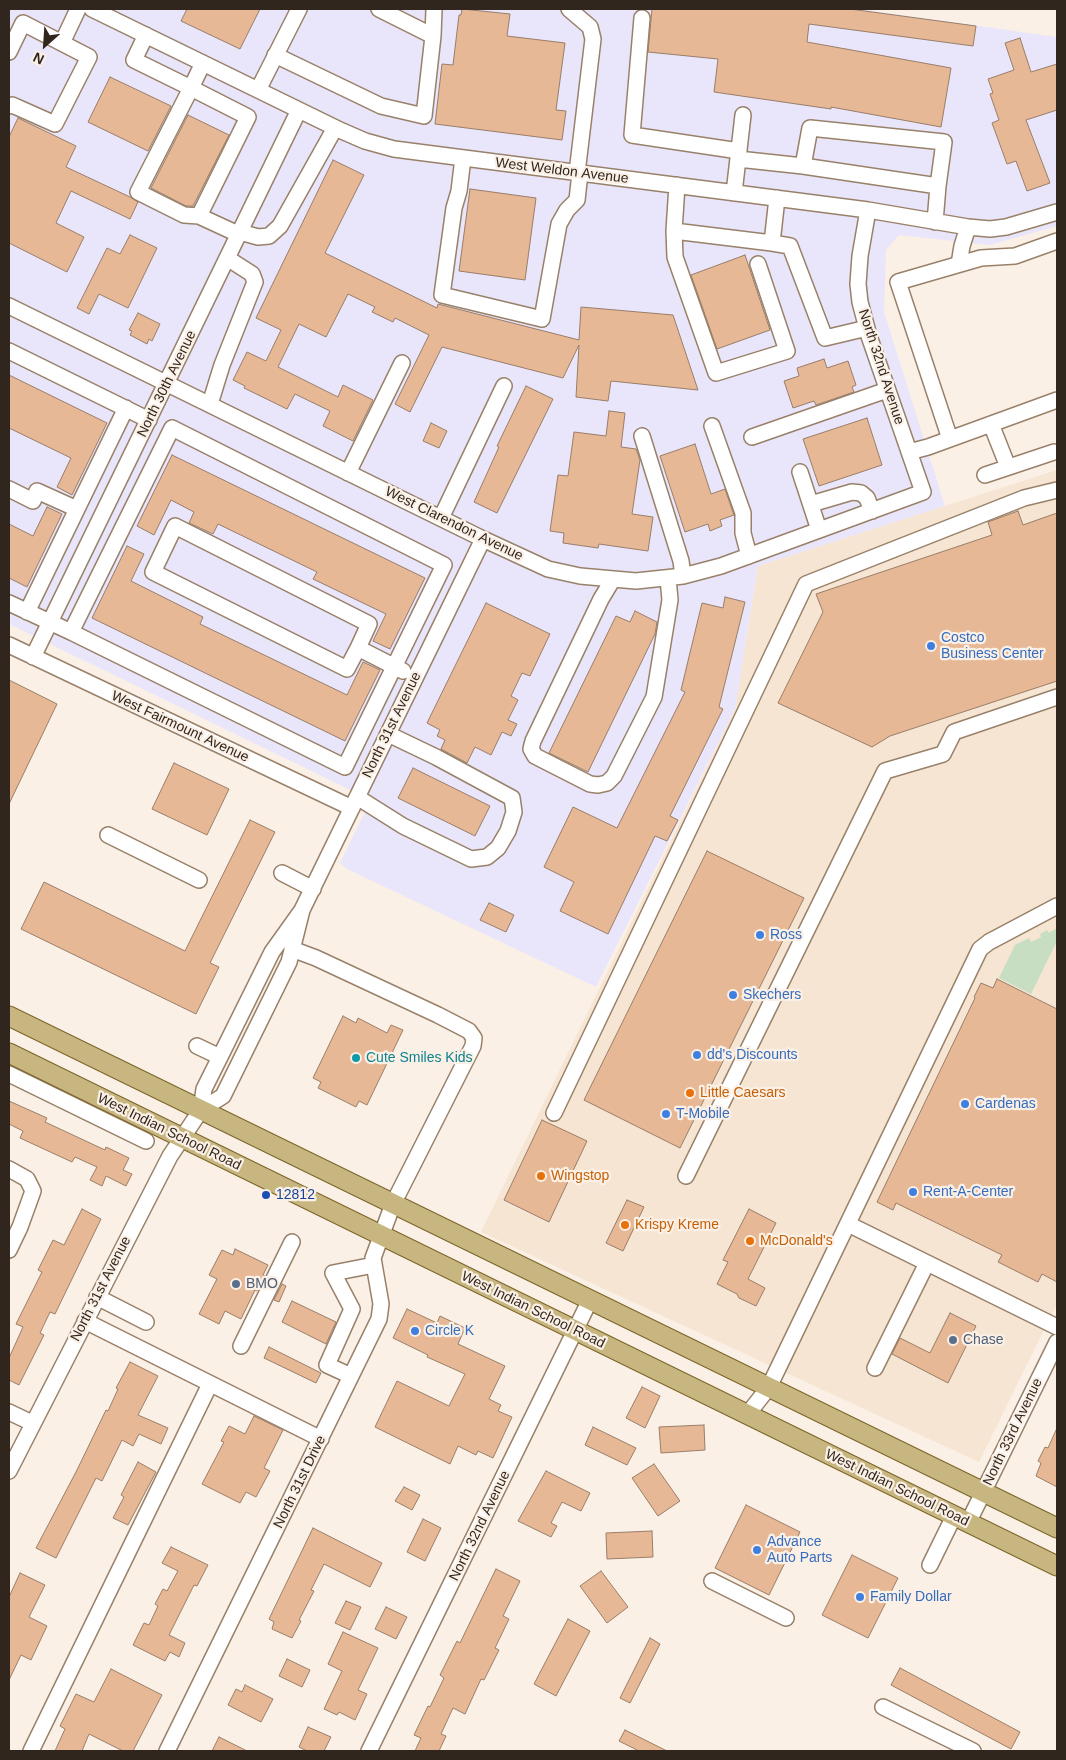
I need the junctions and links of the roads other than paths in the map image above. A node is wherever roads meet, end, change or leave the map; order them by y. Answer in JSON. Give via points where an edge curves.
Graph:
{"nodes":[{"id":1,"x":78,"y":9,"type":"edge"},
{"id":2,"x":92,"y":9,"type":"edge"},
{"id":3,"x":299,"y":9,"type":"edge"},
{"id":4,"x":379,"y":9,"type":"edge"},
{"id":5,"x":434,"y":9,"type":"edge"},
{"id":6,"x":569,"y":9,"type":"edge"},
{"id":7,"x":642,"y":18,"type":"dead end"},
{"id":8,"x":146,"y":35,"type":"junction"},
{"id":9,"x":433,"y":36,"type":"junction"},
{"id":10,"x":62,"y":43,"type":"junction"},
{"id":11,"x":9,"y":52,"type":"edge"},
{"id":12,"x":275,"y":55,"type":"junction"},
{"id":13,"x":203,"y":63,"type":"junction"},
{"id":14,"x":191,"y":88,"type":"junction"},
{"id":15,"x":258,"y":90,"type":"junction"},
{"id":16,"x":9,"y":106,"type":"edge"},
{"id":17,"x":299,"y":110,"type":"junction"},
{"id":18,"x":743,"y":115,"type":"dead end"},
{"id":19,"x":335,"y":128,"type":"junction"},
{"id":20,"x":738,"y":155,"type":"junction"},
{"id":21,"x":463,"y":158,"type":"junction"},
{"id":22,"x":803,"y":166,"type":"junction"},
{"id":23,"x":578,"y":173,"type":"junction"},
{"id":24,"x":677,"y":186,"type":"junction"},
{"id":25,"x":938,"y":186,"type":"junction"},
{"id":26,"x":734,"y":193,"type":"junction"},
{"id":27,"x":777,"y":198,"type":"junction"},
{"id":28,"x":868,"y":210,"type":"junction"},
{"id":29,"x":1057,"y":212,"type":"edge"},
{"id":30,"x":199,"y":216,"type":"junction"},
{"id":31,"x":935,"y":222,"type":"junction"},
{"id":32,"x":968,"y":228,"type":"junction"},
{"id":33,"x":674,"y":231,"type":"junction"},
{"id":34,"x":239,"y":233,"type":"junction"},
{"id":35,"x":1057,"y":241,"type":"edge"},
{"id":36,"x":772,"y":243,"type":"junction"},
{"id":37,"x":227,"y":258,"type":"junction"},
{"id":38,"x":758,"y":264,"type":"dead end"},
{"id":39,"x":960,"y":264,"type":"junction"},
{"id":40,"x":9,"y":306,"type":"edge"},
{"id":41,"x":867,"y":328,"type":"junction"},
{"id":42,"x":9,"y":351,"type":"edge"},
{"id":43,"x":402,"y":363,"type":"dead end"},
{"id":44,"x":167,"y":383,"type":"junction"},
{"id":45,"x":504,"y":386,"type":"dead end"},
{"id":46,"x":888,"y":390,"type":"junction"},
{"id":47,"x":1057,"y":400,"type":"edge"},
{"id":48,"x":210,"y":404,"type":"junction"},
{"id":49,"x":126,"y":408,"type":"junction"},
{"id":50,"x":149,"y":420,"type":"junction"},
{"id":51,"x":991,"y":424,"type":"junction"},
{"id":52,"x":712,"y":426,"type":"dead end"},
{"id":53,"x":642,"y":436,"type":"dead end"},
{"id":54,"x":752,"y":437,"type":"dead end"},
{"id":55,"x":950,"y":439,"type":"junction"},
{"id":56,"x":909,"y":452,"type":"junction"},
{"id":57,"x":1054,"y":452,"type":"dead end"},
{"id":58,"x":1008,"y":467,"type":"junction"},
{"id":59,"x":800,"y":472,"type":"dead end"},
{"id":60,"x":348,"y":473,"type":"junction"},
{"id":61,"x":985,"y":475,"type":"dead end"},
{"id":62,"x":9,"y":489,"type":"edge"},
{"id":63,"x":1057,"y":490,"type":"edge"},
{"id":64,"x":923,"y":492,"type":"joint"},
{"id":65,"x":811,"y":504,"type":"junction"},
{"id":66,"x":77,"y":509,"type":"junction"},
{"id":67,"x":872,"y":511,"type":"junction"},
{"id":68,"x":441,"y":518,"type":"junction"},
{"id":69,"x":819,"y":530,"type":"junction"},
{"id":70,"x":483,"y":539,"type":"junction"},
{"id":71,"x":749,"y":556,"type":"junction"},
{"id":72,"x":440,"y":573,"type":"junction"},
{"id":73,"x":683,"y":576,"type":"junction"},
{"id":74,"x":668,"y":578,"type":"junction"},
{"id":75,"x":613,"y":579,"type":"junction"},
{"id":76,"x":461,"y":583,"type":"junction"},
{"id":77,"x":9,"y":603,"type":"edge"},
{"id":78,"x":28,"y":612,"type":"junction"},
{"id":79,"x":50,"y":623,"type":"junction"},
{"id":80,"x":71,"y":632,"type":"junction"},
{"id":81,"x":9,"y":645,"type":"edge"},
{"id":82,"x":358,"y":648,"type":"junction"},
{"id":83,"x":33,"y":657,"type":"junction"},
{"id":84,"x":395,"y":667,"type":"junction"},
{"id":85,"x":416,"y":677,"type":"junction"},
{"id":86,"x":1057,"y":697,"type":"edge"},
{"id":87,"x":388,"y":734,"type":"junction"},
{"id":88,"x":345,"y":767,"type":"junction"},
{"id":89,"x":367,"y":777,"type":"junction"},
{"id":90,"x":354,"y":803,"type":"junction"},
{"id":91,"x":108,"y":835,"type":"dead end"},
{"id":92,"x":282,"y":873,"type":"dead end"},
{"id":93,"x":199,"y":880,"type":"dead end"},
{"id":94,"x":312,"y":889,"type":"junction"},
{"id":95,"x":1057,"y":906,"type":"edge"},
{"id":96,"x":302,"y":910,"type":"junction"},
{"id":97,"x":292,"y":949,"type":"junction"},
{"id":98,"x":9,"y":1016,"type":"edge"},
{"id":99,"x":197,"y":1046,"type":"dead end"},
{"id":100,"x":9,"y":1053,"type":"edge"},
{"id":101,"x":220,"y":1057,"type":"junction"},
{"id":102,"x":9,"y":1074,"type":"edge"},
{"id":103,"x":201,"y":1110,"type":"junction"},
{"id":104,"x":554,"y":1113,"type":"dead end"},
{"id":105,"x":182,"y":1138,"type":"junction"},
{"id":106,"x":146,"y":1141,"type":"dead end"},
{"id":107,"x":9,"y":1169,"type":"edge"},
{"id":108,"x":686,"y":1176,"type":"dead end"},
{"id":109,"x":393,"y":1204,"type":"junction"},
{"id":110,"x":848,"y":1224,"type":"junction"},
{"id":111,"x":381,"y":1236,"type":"junction"},
{"id":112,"x":292,"y":1242,"type":"dead end"},
{"id":113,"x":9,"y":1250,"type":"edge"},
{"id":114,"x":927,"y":1263,"type":"junction"},
{"id":115,"x":374,"y":1265,"type":"junction"},
{"id":116,"x":97,"y":1297,"type":"junction"},
{"id":117,"x":590,"y":1300,"type":"junction"},
{"id":118,"x":85,"y":1321,"type":"junction"},
{"id":119,"x":146,"y":1322,"type":"dead end"},
{"id":120,"x":1057,"y":1327,"type":"edge"},
{"id":121,"x":575,"y":1330,"type":"junction"},
{"id":122,"x":1057,"y":1342,"type":"edge"},
{"id":123,"x":241,"y":1346,"type":"dead end"},
{"id":124,"x":875,"y":1368,"type":"dead end"},
{"id":125,"x":351,"y":1376,"type":"junction"},
{"id":126,"x":210,"y":1384,"type":"junction"},
{"id":127,"x":769,"y":1387,"type":"junction"},
{"id":128,"x":9,"y":1412,"type":"edge"},
{"id":129,"x":747,"y":1415,"type":"junction"},
{"id":130,"x":32,"y":1423,"type":"junction"},
{"id":131,"x":321,"y":1439,"type":"junction"},
{"id":132,"x":9,"y":1471,"type":"edge"},
{"id":133,"x":983,"y":1492,"type":"junction"},
{"id":134,"x":961,"y":1519,"type":"junction"},
{"id":135,"x":1057,"y":1528,"type":"edge"},
{"id":136,"x":930,"y":1565,"type":"dead end"},
{"id":137,"x":1057,"y":1566,"type":"edge"},
{"id":138,"x":712,"y":1582,"type":"dead end"},
{"id":139,"x":786,"y":1618,"type":"dead end"},
{"id":140,"x":883,"y":1707,"type":"dead end"},
{"id":141,"x":31,"y":1751,"type":"edge"},
{"id":142,"x":167,"y":1751,"type":"edge"},
{"id":143,"x":369,"y":1751,"type":"edge"},
{"id":144,"x":973,"y":1751,"type":"edge"}],
"edges":[{"from":1,"to":10,"type":"street"},
{"from":2,"to":8,"type":"street","name":"West Weldon Avenue"},
{"from":3,"to":12,"type":"street"},
{"from":4,"to":9,"type":"street"},
{"from":5,"to":9,"type":"street"},
{"from":6,"to":23,"type":"street","via":[[590,27],[593,39]]},
{"from":7,"to":20,"type":"street","via":[[632,135]]},
{"from":8,"to":13,"type":"street","name":"West Weldon Avenue"},
{"from":8,"to":14,"type":"street","via":[[134,60]]},
{"from":9,"to":12,"type":"street","via":[[424,116],[381,106]]},
{"from":10,"to":11,"type":"street","via":[[23,23]]},
{"from":10,"to":16,"type":"street","via":[[89,57],[55,124]]},
{"from":12,"to":15,"type":"street"},
{"from":13,"to":14,"type":"street"},
{"from":13,"to":15,"type":"street","name":"West Weldon Avenue"},
{"from":14,"to":30,"type":"street","via":[[248,117]]},
{"from":14,"to":30,"type":"street","via":[[138,192],[184,215]]},
{"from":15,"to":17,"type":"street","name":"West Weldon Avenue"},
{"from":17,"to":19,"type":"street","name":"West Weldon Avenue"},
{"from":17,"to":34,"type":"street","name":"North 30th Avenue"},
{"from":18,"to":20,"type":"street"},
{"from":19,"to":21,"type":"street","name":"West Weldon Avenue","via":[[394,149]]},
{"from":19,"to":34,"type":"street","via":[[280,226],[269,236]]},
{"from":20,"to":22,"type":"street"},
{"from":20,"to":26,"type":"street"},
{"from":21,"to":23,"type":"street","name":"West Weldon Avenue"},
{"from":21,"to":23,"type":"street","via":[[442,295],[542,319],[558,224],[577,200]]},
{"from":22,"to":25,"type":"street"},
{"from":22,"to":25,"type":"street","via":[[810,128],[944,142]]},
{"from":23,"to":24,"type":"street","name":"West Weldon Avenue"},
{"from":24,"to":26,"type":"street","name":"West Weldon Avenue"},
{"from":24,"to":33,"type":"street"},
{"from":25,"to":31,"type":"street"},
{"from":26,"to":27,"type":"street","name":"West Weldon Avenue"},
{"from":27,"to":28,"type":"street","name":"West Weldon Avenue"},
{"from":27,"to":36,"type":"street"},
{"from":28,"to":31,"type":"street","name":"West Weldon Avenue"},
{"from":28,"to":41,"type":"street","name":"North 32nd Avenue","via":[[858,284]]},
{"from":29,"to":32,"type":"street","name":"West Weldon Avenue","via":[[1006,227]]},
{"from":30,"to":34,"type":"street"},
{"from":31,"to":32,"type":"street","name":"West Weldon Avenue"},
{"from":32,"to":39,"type":"street"},
{"from":33,"to":36,"type":"street"},
{"from":33,"to":38,"type":"street","via":[[675,257],[716,373],[787,351]]},
{"from":34,"to":37,"type":"street","name":"North 30th Avenue"},
{"from":35,"to":39,"type":"street","via":[[1015,256],[981,258]]},
{"from":36,"to":41,"type":"street","via":[[790,246],[825,338]]},
{"from":37,"to":44,"type":"street","name":"North 30th Avenue"},
{"from":37,"to":48,"type":"street","via":[[252,274],[255,282]]},
{"from":39,"to":55,"type":"street","via":[[898,282]]},
{"from":40,"to":44,"type":"street","name":"West Clarendon Avenue"},
{"from":41,"to":46,"type":"street","name":"North 32nd Avenue"},
{"from":42,"to":49,"type":"street"},
{"from":43,"to":60,"type":"street"},
{"from":44,"to":48,"type":"street","name":"West Clarendon Avenue"},
{"from":44,"to":50,"type":"street","name":"North 30th Avenue"},
{"from":45,"to":68,"type":"street"},
{"from":46,"to":54,"type":"street"},
{"from":46,"to":56,"type":"street","name":"North 32nd Avenue"},
{"from":47,"to":51,"type":"street"},
{"from":48,"to":60,"type":"street","name":"West Clarendon Avenue"},
{"from":49,"to":50,"type":"street"},
{"from":49,"to":66,"type":"street"},
{"from":50,"to":79,"type":"street","name":"North 30th Avenue"},
{"from":51,"to":55,"type":"street"},
{"from":51,"to":58,"type":"street"},
{"from":52,"to":71,"type":"street","via":[[743,513],[743,533]]},
{"from":53,"to":73,"type":"street"},
{"from":55,"to":56,"type":"street"},
{"from":56,"to":64,"type":"street","name":"North 32nd Avenue"},
{"from":57,"to":58,"type":"street"},
{"from":58,"to":61,"type":"street"},
{"from":59,"to":65,"type":"street"},
{"from":60,"to":68,"type":"street","name":"West Clarendon Avenue"},
{"from":62,"to":66,"type":"street","via":[[33,501],[37,491]]},
{"from":63,"to":104,"type":"street","via":[[1024,498],[806,584]]},
{"from":64,"to":67,"type":"street","name":"West Clarendon Avenue"},
{"from":65,"to":67,"type":"street","via":[[852,492],[861,493],[867,498]]},
{"from":65,"to":69,"type":"street"},
{"from":66,"to":78,"type":"street"},
{"from":67,"to":69,"type":"street","name":"West Clarendon Avenue"},
{"from":68,"to":70,"type":"street","name":"West Clarendon Avenue"},
{"from":69,"to":71,"type":"street","name":"West Clarendon Avenue"},
{"from":70,"to":75,"type":"street","name":"West Clarendon Avenue","via":[[548,569]]},
{"from":70,"to":76,"type":"street","name":"North 31st Avenue"},
{"from":71,"to":73,"type":"street","name":"West Clarendon Avenue"},
{"from":72,"to":76,"type":"street"},
{"from":72,"to":80,"type":"street","via":[[444,565],[172,428]]},
{"from":72,"to":84,"type":"street"},
{"from":73,"to":74,"type":"street","name":"West Clarendon Avenue"},
{"from":74,"to":75,"type":"street","name":"West Clarendon Avenue"},
{"from":74,"to":75,"type":"street","via":[[670,600],[654,697],[614,776],[607,783],[598,785],[535,756],[531,749]]},
{"from":76,"to":85,"type":"street","name":"North 31st Avenue"},
{"from":77,"to":78,"type":"street"},
{"from":78,"to":79,"type":"street"},
{"from":79,"to":80,"type":"street"},
{"from":79,"to":83,"type":"street","name":"North 30th Avenue"},
{"from":80,"to":88,"type":"street"},
{"from":81,"to":83,"type":"street","name":"West Fairmount Avenue"},
{"from":82,"to":82,"type":"street","via":[[347,669],[153,572],[175,526],[369,624]]},
{"from":82,"to":84,"type":"street"},
{"from":83,"to":90,"type":"street","name":"West Fairmount Avenue"},
{"from":84,"to":85,"type":"street"},
{"from":84,"to":88,"type":"street"},
{"from":85,"to":87,"type":"street","name":"North 31st Avenue"},
{"from":86,"to":108,"type":"street","via":[[954,732],[943,754],[885,771]]},
{"from":87,"to":89,"type":"street","name":"North 31st Avenue"},
{"from":87,"to":90,"type":"street","name":"West Fairmount Avenue","via":[[512,798],[514,812],[508,831],[498,848],[487,856],[471,860]]},
{"from":88,"to":89,"type":"street"},
{"from":89,"to":90,"type":"street","name":"North 31st Avenue"},
{"from":90,"to":94,"type":"street","name":"North 31st Avenue"},
{"from":91,"to":93,"type":"street"},
{"from":92,"to":94,"type":"street"},
{"from":94,"to":96,"type":"street","name":"North 31st Avenue"},
{"from":95,"to":110,"type":"street","via":[[980,949]]},
{"from":96,"to":97,"type":"street","name":"North 31st Avenue"},
{"from":96,"to":101,"type":"street","name":"North 31st Avenue","via":[[272,952]]},
{"from":97,"to":103,"type":"street","name":"North 31st Avenue","via":[[289,962],[223,1096]]},
{"from":97,"to":109,"type":"street","name":"North 31st Drive","via":[[438,1015],[469,1031],[474,1038],[473,1046]]},
{"from":98,"to":103,"type":"main road"},
{"from":99,"to":101,"type":"street"},
{"from":100,"to":105,"type":"main road","name":"West Indian School Road"},
{"from":101,"to":103,"type":"street","name":"North 31st Avenue","via":[[204,1089]]},
{"from":102,"to":106,"type":"street","name":"West Indian School Road"},
{"from":103,"to":105,"type":"street","name":"North 31st Avenue"},
{"from":103,"to":109,"type":"main road"},
{"from":105,"to":111,"type":"main road","name":"West Indian School Road"},
{"from":105,"to":116,"type":"street","name":"North 31st Avenue"},
{"from":107,"to":113,"type":"street","via":[[27,1179],[34,1191]]},
{"from":109,"to":111,"type":"street","name":"North 31st Drive"},
{"from":109,"to":117,"type":"main road"},
{"from":110,"to":114,"type":"street"},
{"from":110,"to":127,"type":"street"},
{"from":111,"to":115,"type":"street","name":"North 31st Drive","via":[[373,1258]]},
{"from":111,"to":121,"type":"main road","name":"West Indian School Road"},
{"from":112,"to":123,"type":"street"},
{"from":114,"to":120,"type":"street"},
{"from":114,"to":124,"type":"street"},
{"from":115,"to":125,"type":"street","name":"North 31st Drive","via":[[381,1304],[379,1319]]},
{"from":115,"to":125,"type":"street","via":[[333,1273],[352,1309],[327,1364]]},
{"from":116,"to":118,"type":"street","name":"North 31st Avenue"},
{"from":116,"to":119,"type":"street"},
{"from":117,"to":121,"type":"street","name":"North 32nd Avenue"},
{"from":117,"to":127,"type":"main road"},
{"from":118,"to":126,"type":"street"},
{"from":118,"to":130,"type":"street","name":"North 31st Avenue"},
{"from":121,"to":129,"type":"main road","name":"West Indian School Road"},
{"from":121,"to":143,"type":"street","name":"North 32nd Avenue"},
{"from":122,"to":133,"type":"street","name":"North 33rd Avenue"},
{"from":125,"to":131,"type":"street","name":"North 31st Drive"},
{"from":126,"to":131,"type":"street"},
{"from":126,"to":141,"type":"street"},
{"from":127,"to":129,"type":"street"},
{"from":127,"to":133,"type":"main road"},
{"from":128,"to":130,"type":"street"},
{"from":129,"to":134,"type":"main road","name":"West Indian School Road"},
{"from":130,"to":132,"type":"street","name":"North 31st Avenue"},
{"from":131,"to":142,"type":"street","name":"North 31st Drive"},
{"from":133,"to":134,"type":"street","name":"North 33rd Avenue"},
{"from":133,"to":135,"type":"main road"},
{"from":134,"to":136,"type":"street","name":"North 33rd Avenue"},
{"from":134,"to":137,"type":"main road","name":"West Indian School Road"},
{"from":138,"to":139,"type":"street"},
{"from":140,"to":144,"type":"street"}]}
